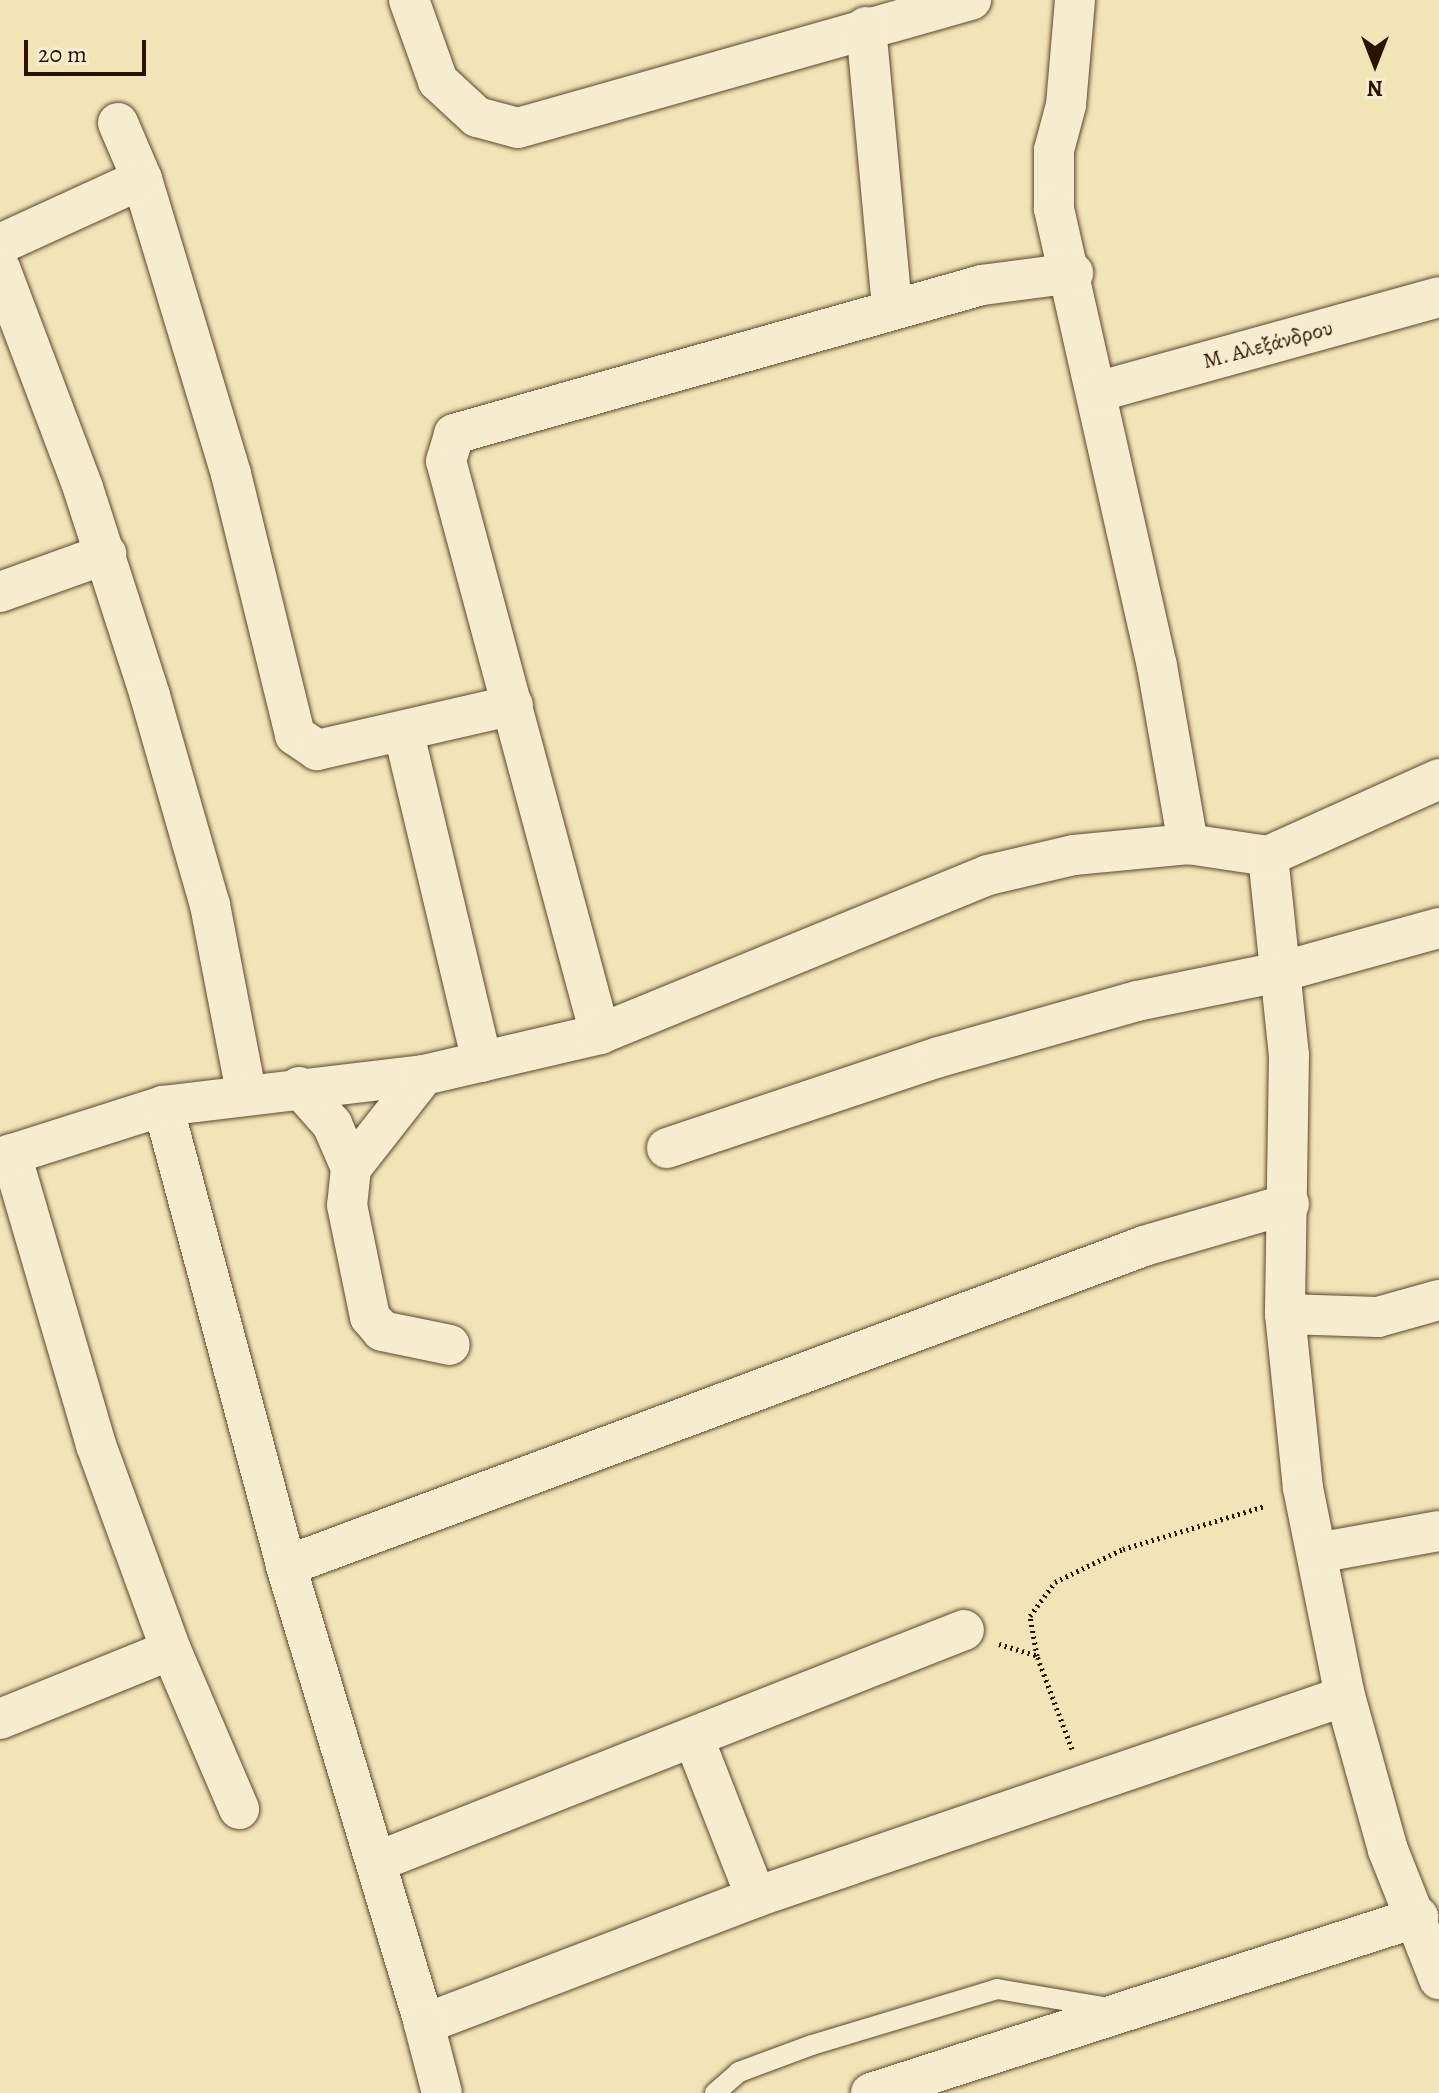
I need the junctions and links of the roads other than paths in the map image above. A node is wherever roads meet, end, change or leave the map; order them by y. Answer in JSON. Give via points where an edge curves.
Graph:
{"nodes":[{"id":1,"x":409,"y":0,"type":"edge"},
{"id":2,"x":971,"y":0,"type":"edge"},
{"id":3,"x":1075,"y":0,"type":"edge"},
{"id":4,"x":866,"y":27,"type":"junction"},
{"id":5,"x":118,"y":123,"type":"dead end"},
{"id":6,"x":142,"y":179,"type":"junction"},
{"id":7,"x":0,"y":244,"type":"edge"},
{"id":8,"x":0,"y":268,"type":"edge"},
{"id":9,"x":1073,"y":273,"type":"junction"},
{"id":10,"x":1439,"y":297,"type":"edge"},
{"id":11,"x":8,"y":308,"type":"edge"},
{"id":12,"x":892,"y":309,"type":"junction"},
{"id":13,"x":1097,"y":392,"type":"junction"},
{"id":14,"x":106,"y":554,"type":"junction"},
{"id":15,"x":0,"y":592,"type":"edge"},
{"id":16,"x":513,"y":705,"type":"junction"},
{"id":17,"x":404,"y":734,"type":"junction"},
{"id":18,"x":1439,"y":779,"type":"edge"},
{"id":19,"x":1188,"y":844,"type":"junction"},
{"id":20,"x":1268,"y":856,"type":"junction"},
{"id":21,"x":1439,"y":928,"type":"edge"},
{"id":22,"x":1280,"y":972,"type":"junction"},
{"id":23,"x":600,"y":1034,"type":"junction"},
{"id":24,"x":482,"y":1062,"type":"junction"},
{"id":25,"x":424,"y":1075,"type":"junction"},
{"id":26,"x":299,"y":1087,"type":"junction"},
{"id":27,"x":246,"y":1092,"type":"junction"},
{"id":28,"x":163,"y":1106,"type":"junction"},
{"id":29,"x":667,"y":1148,"type":"dead end"},
{"id":30,"x":5,"y":1156,"type":"edge"},
{"id":31,"x":351,"y":1168,"type":"junction"},
{"id":32,"x":1289,"y":1204,"type":"junction"},
{"id":33,"x":1439,"y":1300,"type":"edge"},
{"id":34,"x":1285,"y":1314,"type":"junction"},
{"id":35,"x":450,"y":1345,"type":"dead end"},
{"id":36,"x":1439,"y":1531,"type":"edge"},
{"id":37,"x":1317,"y":1553,"type":"junction"},
{"id":38,"x":286,"y":1566,"type":"junction"},
{"id":39,"x":964,"y":1630,"type":"dead end"},
{"id":40,"x":171,"y":1650,"type":"junction"},
{"id":41,"x":1345,"y":1696,"type":"junction"},
{"id":42,"x":0,"y":1719,"type":"edge"},
{"id":43,"x":694,"y":1739,"type":"junction"},
{"id":44,"x":239,"y":1809,"type":"dead end"},
{"id":45,"x":376,"y":1862,"type":"junction"},
{"id":46,"x":756,"y":1897,"type":"junction"},
{"id":47,"x":1418,"y":1917,"type":"junction"},
{"id":48,"x":1439,"y":1979,"type":"edge"},
{"id":49,"x":1125,"y":2011,"type":"junction"},
{"id":50,"x":424,"y":2024,"type":"junction"},
{"id":51,"x":442,"y":2093,"type":"edge"},
{"id":52,"x":715,"y":2093,"type":"edge"},
{"id":53,"x":871,"y":2093,"type":"edge"}],
"edges":[{"from":1,"to":4,"type":"street","via":[[438,81],[477,117],[518,128]]},
{"from":2,"to":4,"type":"street"},
{"from":3,"to":9,"type":"street","via":[[1066,105],[1052,174],[1054,209]]},
{"from":4,"to":12,"type":"street"},
{"from":5,"to":6,"type":"street"},
{"from":6,"to":7,"type":"street"},
{"from":6,"to":17,"type":"street","via":[[231,474],[295,735],[317,750]]},
{"from":8,"to":11,"type":"street"},
{"from":9,"to":12,"type":"street","via":[[982,285]]},
{"from":9,"to":13,"type":"street"},
{"from":10,"to":13,"type":"street","name":"Μ. Αλεξάνδρου"},
{"from":11,"to":14,"type":"street"},
{"from":12,"to":16,"type":"street","via":[[454,434],[446,461]]},
{"from":13,"to":19,"type":"street","via":[[1180,778]]},
{"from":14,"to":15,"type":"street"},
{"from":14,"to":27,"type":"street","via":[[210,905]]},
{"from":16,"to":17,"type":"street"},
{"from":16,"to":23,"type":"street"},
{"from":17,"to":24,"type":"street"},
{"from":18,"to":20,"type":"street"},
{"from":19,"to":20,"type":"street"},
{"from":19,"to":23,"type":"street","via":[[1074,855],[988,875]]},
{"from":20,"to":22,"type":"street"},
{"from":21,"to":22,"type":"street"},
{"from":22,"to":29,"type":"street","via":[[1061,1022]]},
{"from":22,"to":32,"type":"street","via":[[1289,1055]]},
{"from":23,"to":24,"type":"street"},
{"from":24,"to":25,"type":"street"},
{"from":25,"to":26,"type":"street"},
{"from":25,"to":31,"type":"street"},
{"from":26,"to":27,"type":"street"},
{"from":26,"to":31,"type":"street","via":[[332,1124]]},
{"from":27,"to":28,"type":"street"},
{"from":28,"to":30,"type":"street"},
{"from":28,"to":38,"type":"street"},
{"from":30,"to":40,"type":"street","via":[[96,1445]]},
{"from":31,"to":35,"type":"street","via":[[347,1205],[370,1317],[382,1331]]},
{"from":32,"to":34,"type":"street"},
{"from":32,"to":38,"type":"street","via":[[1144,1246]]},
{"from":33,"to":34,"type":"street","via":[[1378,1317]]},
{"from":34,"to":37,"type":"street","via":[[1303,1488]]},
{"from":36,"to":37,"type":"street"},
{"from":37,"to":41,"type":"street"},
{"from":38,"to":45,"type":"street"},
{"from":39,"to":43,"type":"street"},
{"from":40,"to":42,"type":"street"},
{"from":40,"to":44,"type":"street"},
{"from":41,"to":46,"type":"street"},
{"from":41,"to":47,"type":"street","via":[[1388,1850]]},
{"from":43,"to":45,"type":"street"},
{"from":43,"to":46,"type":"street"},
{"from":45,"to":50,"type":"street"},
{"from":46,"to":50,"type":"street"},
{"from":47,"to":48,"type":"street"},
{"from":47,"to":49,"type":"street"},
{"from":49,"to":52,"type":"lane","via":[[997,1989],[812,2045],[739,2072]]},
{"from":49,"to":53,"type":"street"},
{"from":50,"to":51,"type":"street"}]}
